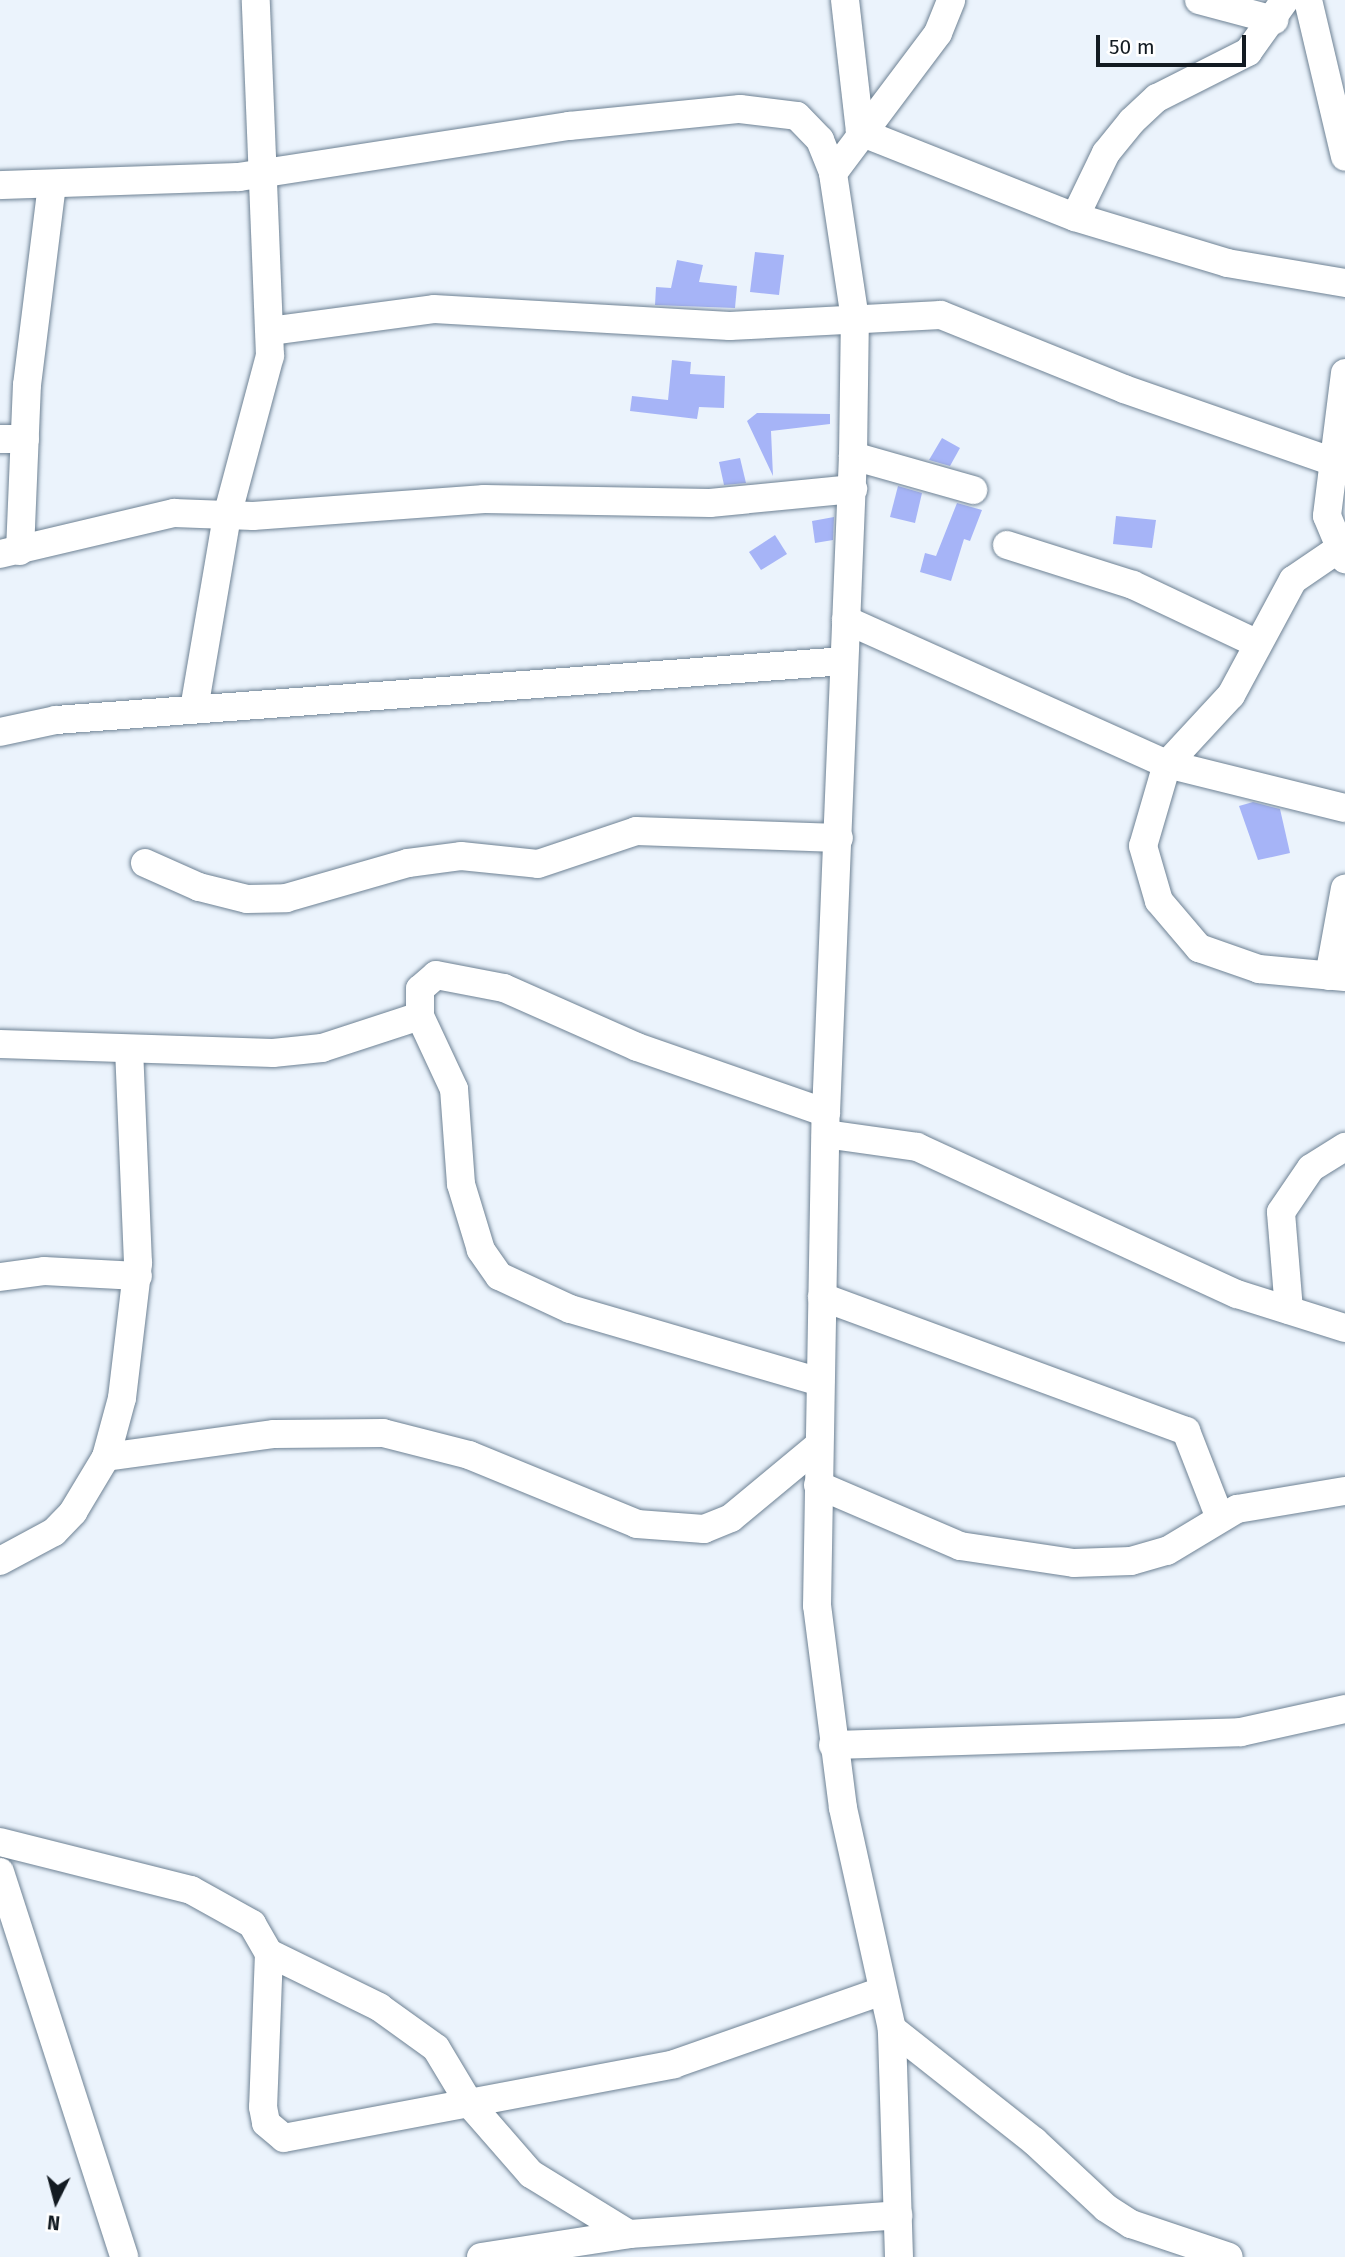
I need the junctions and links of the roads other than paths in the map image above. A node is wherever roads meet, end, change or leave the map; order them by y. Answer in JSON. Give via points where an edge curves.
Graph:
{"nodes":[{"id":1,"x":256,"y":0,"type":"edge"},
{"id":2,"x":845,"y":0,"type":"edge"},
{"id":3,"x":951,"y":0,"type":"edge"},
{"id":4,"x":1199,"y":0,"type":"edge"},
{"id":5,"x":1308,"y":0,"type":"edge"},
{"id":6,"x":1280,"y":10,"type":"edge"},
{"id":7,"x":1335,"y":56,"type":"edge"},
{"id":8,"x":860,"y":132,"type":"junction"},
{"id":9,"x":1345,"y":157,"type":"edge"},
{"id":10,"x":258,"y":173,"type":"junction"},
{"id":11,"x":832,"y":173,"type":"junction"},
{"id":12,"x":0,"y":185,"type":"edge"},
{"id":13,"x":52,"y":185,"type":"junction"},
{"id":14,"x":1075,"y":217,"type":"junction"},
{"id":15,"x":1345,"y":283,"type":"edge"},
{"id":16,"x":855,"y":319,"type":"junction"},
{"id":17,"x":270,"y":331,"type":"junction"},
{"id":18,"x":1345,"y":380,"type":"edge"},
{"id":19,"x":12,"y":439,"type":"edge"},
{"id":20,"x":853,"y":456,"type":"junction"},
{"id":21,"x":1334,"y":462,"type":"junction"},
{"id":22,"x":853,"y":489,"type":"junction"},
{"id":23,"x":973,"y":490,"type":"dead end"},
{"id":24,"x":227,"y":516,"type":"junction"},
{"id":25,"x":1007,"y":545,"type":"dead end"},
{"id":26,"x":10,"y":552,"type":"edge"},
{"id":27,"x":1341,"y":555,"type":"edge"},
{"id":28,"x":846,"y":620,"type":"junction"},
{"id":29,"x":1258,"y":644,"type":"junction"},
{"id":30,"x":844,"y":661,"type":"junction"},
{"id":31,"x":194,"y":709,"type":"junction"},
{"id":32,"x":0,"y":732,"type":"edge"},
{"id":33,"x":1167,"y":764,"type":"junction"},
{"id":34,"x":1345,"y":808,"type":"edge"},
{"id":35,"x":839,"y":838,"type":"junction"},
{"id":36,"x":145,"y":863,"type":"dead end"},
{"id":37,"x":1345,"y":888,"type":"edge"},
{"id":38,"x":1337,"y":976,"type":"edge"},
{"id":39,"x":420,"y":1016,"type":"junction"},
{"id":40,"x":0,"y":1044,"type":"edge"},
{"id":41,"x":129,"y":1050,"type":"junction"},
{"id":42,"x":826,"y":1124,"type":"junction"},
{"id":43,"x":1345,"y":1147,"type":"edge"},
{"id":44,"x":138,"y":1276,"type":"junction"},
{"id":45,"x":0,"y":1277,"type":"edge"},
{"id":46,"x":822,"y":1297,"type":"junction"},
{"id":47,"x":1289,"y":1310,"type":"junction"},
{"id":48,"x":1345,"y":1328,"type":"edge"},
{"id":49,"x":820,"y":1382,"type":"junction"},
{"id":50,"x":819,"y":1445,"type":"junction"},
{"id":51,"x":106,"y":1457,"type":"junction"},
{"id":52,"x":818,"y":1485,"type":"junction"},
{"id":53,"x":1345,"y":1491,"type":"edge"},
{"id":54,"x":1220,"y":1518,"type":"junction"},
{"id":55,"x":0,"y":1561,"type":"edge"},
{"id":56,"x":1345,"y":1709,"type":"edge"},
{"id":57,"x":833,"y":1745,"type":"junction"},
{"id":58,"x":0,"y":1842,"type":"edge"},
{"id":59,"x":0,"y":1872,"type":"edge"},
{"id":60,"x":6,"y":1914,"type":"edge"},
{"id":61,"x":269,"y":1953,"type":"junction"},
{"id":62,"x":883,"y":1991,"type":"junction"},
{"id":63,"x":892,"y":2029,"type":"junction"},
{"id":64,"x":469,"y":2103,"type":"junction"},
{"id":65,"x":898,"y":2216,"type":"junction"},
{"id":66,"x":629,"y":2234,"type":"junction"},
{"id":67,"x":124,"y":2257,"type":"edge"},
{"id":68,"x":481,"y":2257,"type":"edge"},
{"id":69,"x":900,"y":2257,"type":"edge"},
{"id":70,"x":1229,"y":2257,"type":"edge"}],
"edges":[{"from":1,"to":10,"type":"street"},
{"from":2,"to":8,"type":"street"},
{"from":3,"to":8,"type":"street","via":[[938,33]]},
{"from":4,"to":6,"type":"street"},
{"from":5,"to":7,"type":"street"},
{"from":6,"to":14,"type":"street","via":[[1248,52],[1157,98],[1132,121],[1106,152]]},
{"from":7,"to":9,"type":"street"},
{"from":8,"to":11,"type":"street"},
{"from":8,"to":14,"type":"street"},
{"from":10,"to":11,"type":"street","via":[[569,126],[740,109],[797,116],[820,140]]},
{"from":10,"to":13,"type":"street"},
{"from":10,"to":17,"type":"street"},
{"from":11,"to":16,"type":"street"},
{"from":12,"to":13,"type":"street"},
{"from":13,"to":19,"type":"street"},
{"from":14,"to":15,"type":"street","via":[[1227,263]]},
{"from":16,"to":17,"type":"street","via":[[730,326],[434,309]]},
{"from":16,"to":20,"type":"street"},
{"from":16,"to":21,"type":"street","via":[[941,315],[1124,389]]},
{"from":17,"to":24,"type":"street","via":[[266,377]]},
{"from":18,"to":21,"type":"street"},
{"from":19,"to":26,"type":"street"},
{"from":20,"to":22,"type":"street"},
{"from":20,"to":23,"type":"street"},
{"from":21,"to":27,"type":"street","via":[[1328,516]]},
{"from":22,"to":24,"type":"street","via":[[710,503],[484,499]]},
{"from":22,"to":28,"type":"street"},
{"from":24,"to":26,"type":"street","via":[[174,513]]},
{"from":24,"to":31,"type":"street"},
{"from":25,"to":29,"type":"street","via":[[1133,585]]},
{"from":27,"to":29,"type":"street","via":[[1293,580]]},
{"from":28,"to":30,"type":"street"},
{"from":28,"to":33,"type":"street"},
{"from":29,"to":33,"type":"street","via":[[1231,695]]},
{"from":30,"to":31,"type":"street"},
{"from":30,"to":35,"type":"street"},
{"from":31,"to":32,"type":"street"},
{"from":33,"to":34,"type":"street"},
{"from":33,"to":38,"type":"street","via":[[1143,846],[1159,901],[1178,928],[1222,961]]},
{"from":35,"to":36,"type":"street","via":[[636,831],[538,864],[461,856],[408,863],[286,898],[247,898],[199,887]]},
{"from":35,"to":42,"type":"street"},
{"from":37,"to":38,"type":"street"},
{"from":39,"to":41,"type":"street","via":[[300,1051]]},
{"from":39,"to":42,"type":"street","via":[[420,989],[436,975],[504,988]]},
{"from":39,"to":49,"type":"street","via":[[454,1089],[461,1184],[481,1250],[499,1276],[570,1309]]},
{"from":40,"to":41,"type":"street","via":[[34,1041]]},
{"from":41,"to":44,"type":"street"},
{"from":42,"to":46,"type":"street"},
{"from":42,"to":47,"type":"street","via":[[928,1151],[1116,1241]]},
{"from":43,"to":47,"type":"street","via":[[1311,1168],[1281,1212]]},
{"from":44,"to":45,"type":"street","via":[[44,1271]]},
{"from":44,"to":51,"type":"street","via":[[122,1398]]},
{"from":46,"to":49,"type":"street"},
{"from":46,"to":54,"type":"street","via":[[1186,1432]]},
{"from":47,"to":48,"type":"street"},
{"from":49,"to":50,"type":"street"},
{"from":50,"to":51,"type":"street","via":[[731,1518],[685,1530],[637,1524],[470,1455],[383,1433],[274,1434]]},
{"from":50,"to":52,"type":"street"},
{"from":51,"to":55,"type":"street","via":[[54,1532]]},
{"from":52,"to":54,"type":"street","via":[[960,1546],[1074,1563],[1131,1561],[1167,1551]]},
{"from":52,"to":57,"type":"street","via":[[819,1658]]},
{"from":53,"to":54,"type":"street","via":[[1267,1501]]},
{"from":56,"to":57,"type":"street","via":[[1241,1732]]},
{"from":57,"to":62,"type":"street"},
{"from":58,"to":61,"type":"street","via":[[191,1890],[253,1924]]},
{"from":59,"to":60,"type":"street"},
{"from":60,"to":67,"type":"street"},
{"from":61,"to":64,"type":"street","via":[[416,2032],[436,2048]]},
{"from":61,"to":64,"type":"street","via":[[263,2107],[273,2133],[296,2139]]},
{"from":62,"to":63,"type":"street"},
{"from":62,"to":64,"type":"street","via":[[674,2064]]},
{"from":63,"to":65,"type":"street"},
{"from":63,"to":70,"type":"street","via":[[1034,2141],[1106,2208],[1131,2224]]},
{"from":64,"to":66,"type":"street","via":[[548,2188]]},
{"from":65,"to":66,"type":"street"},
{"from":65,"to":69,"type":"street"},
{"from":66,"to":68,"type":"street"}]}
